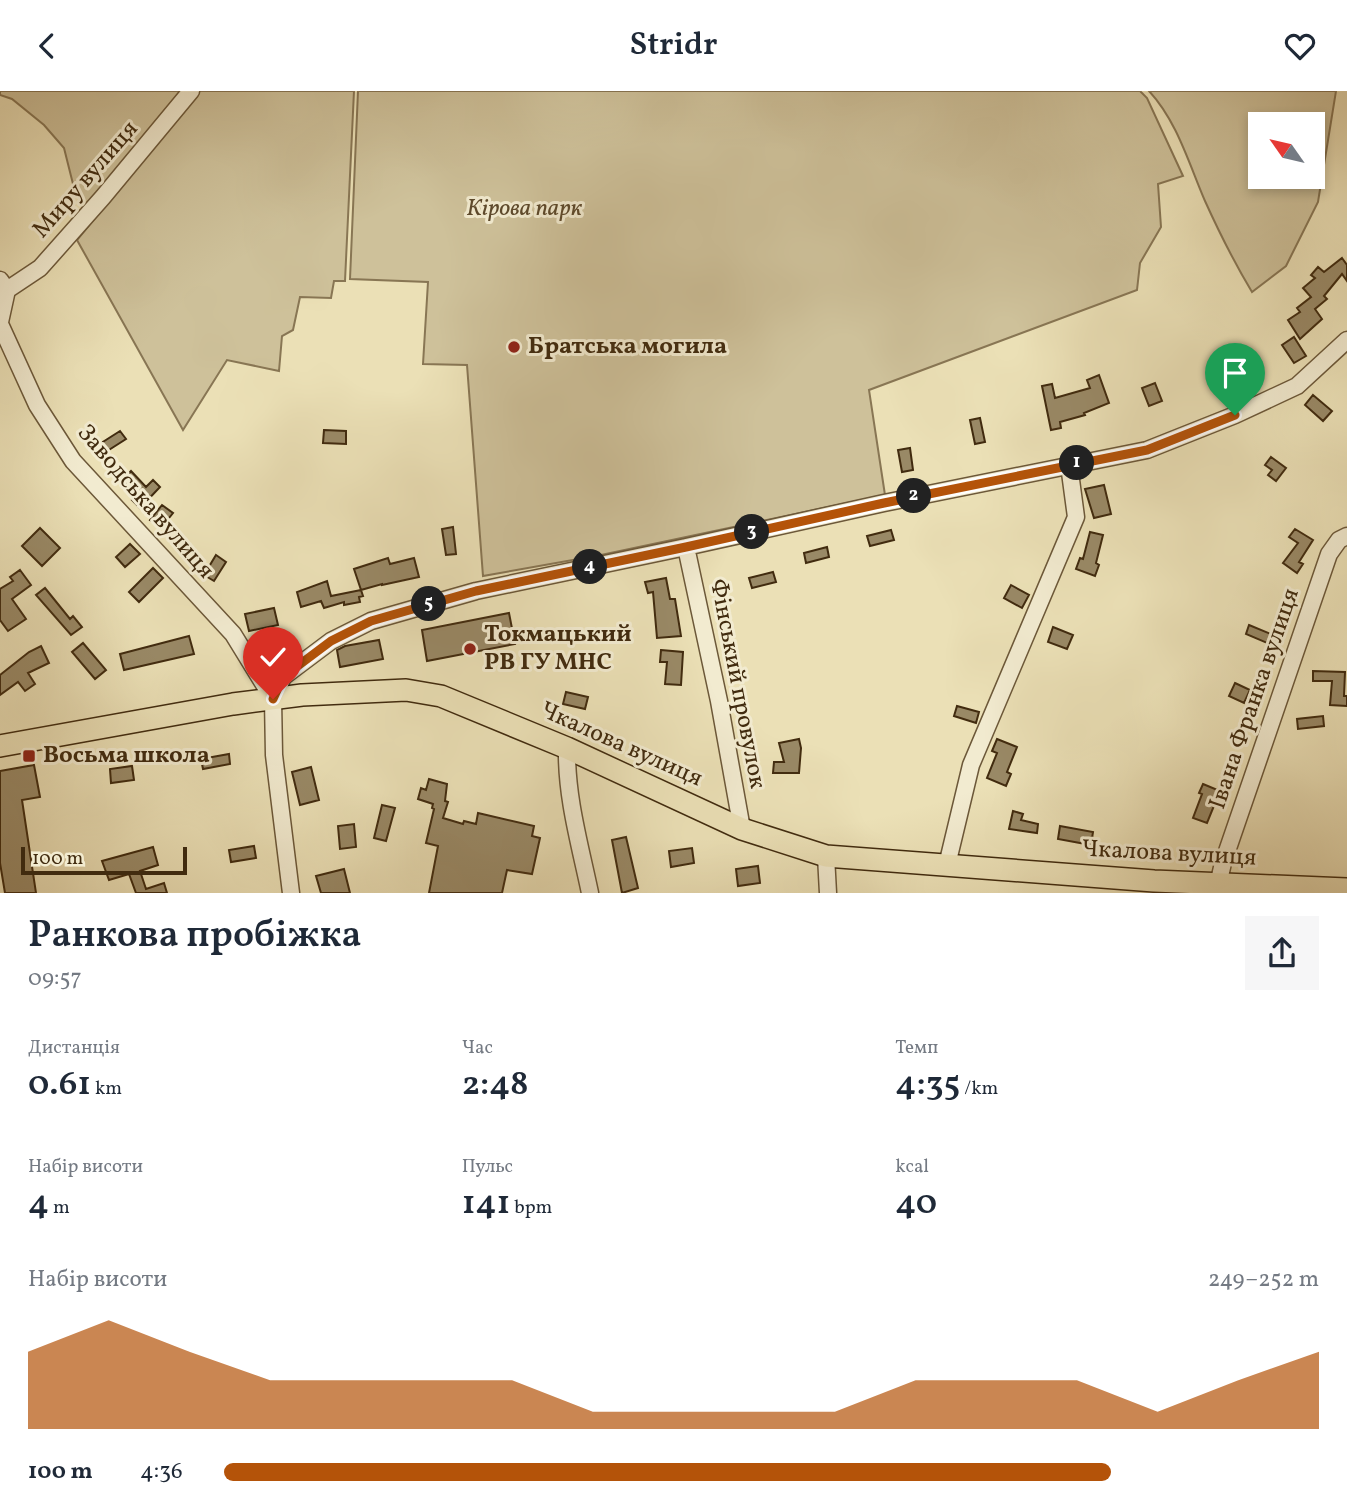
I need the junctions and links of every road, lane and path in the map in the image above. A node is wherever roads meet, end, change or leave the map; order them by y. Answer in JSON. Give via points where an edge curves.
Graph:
{"nodes":[{"id":1,"x":191,"y":91,"type":"edge"},
{"id":2,"x":4,"y":285,"type":"edge"},
{"id":3,"x":0,"y":323,"type":"edge"},
{"id":4,"x":1347,"y":341,"type":"edge"},
{"id":5,"x":1069,"y":465,"type":"junction"},
{"id":6,"x":1347,"y":536,"type":"edge"},
{"id":7,"x":686,"y":547,"type":"junction"},
{"id":8,"x":273,"y":699,"type":"junction"},
{"id":9,"x":0,"y":746,"type":"edge"},
{"id":10,"x":567,"y":748,"type":"junction"},
{"id":11,"x":742,"y":829,"type":"junction"},
{"id":12,"x":826,"y":856,"type":"junction"},
{"id":13,"x":947,"y":865,"type":"junction"},
{"id":14,"x":1218,"y":885,"type":"junction"},
{"id":15,"x":1155,"y":887,"type":"edge"},
{"id":16,"x":1347,"y":889,"type":"edge"},
{"id":17,"x":291,"y":893,"type":"edge"},
{"id":18,"x":590,"y":893,"type":"edge"},
{"id":19,"x":828,"y":893,"type":"edge"}],
"edges":[{"from":1,"to":2,"type":"street","name":"Миру вулиця","via":[[40,268]]},
{"from":2,"to":3,"type":"street","name":"Заводська вулиця"},
{"from":3,"to":8,"type":"street","name":"Заводська вулиця","via":[[37,405],[73,461],[233,634]]},
{"from":4,"to":5,"type":"street","via":[[1297,386],[1235,415],[1147,450]]},
{"from":5,"to":7,"type":"street"},
{"from":5,"to":13,"type":"street","via":[[1076,517],[971,765]]},
{"from":6,"to":14,"type":"street","name":"Івана Франка вулиця","via":[[1329,554]]},
{"from":7,"to":8,"type":"street","via":[[476,591],[371,621],[331,641],[283,677]]},
{"from":7,"to":11,"type":"street","name":"Фінський провулок"},
{"from":8,"to":9,"type":"main road","name":"Чкалова вулиця"},
{"from":8,"to":10,"type":"main road","name":"Чкалова вулиця","via":[[405,690],[441,697]]},
{"from":8,"to":17,"type":"street","via":[[274,755]]},
{"from":10,"to":11,"type":"main road","name":"Чкалова вулиця"},
{"from":10,"to":18,"type":"street","via":[[571,801]]},
{"from":11,"to":12,"type":"main road","name":"Чкалова вулиця"},
{"from":12,"to":13,"type":"main road","name":"Чкалова вулиця"},
{"from":12,"to":19,"type":"street"},
{"from":13,"to":15,"type":"main road","name":"Чкалова вулиця"},
{"from":14,"to":15,"type":"main road","name":"Чкалова вулиця"},
{"from":14,"to":16,"type":"main road","name":"Чкалова вулиця"}]}
